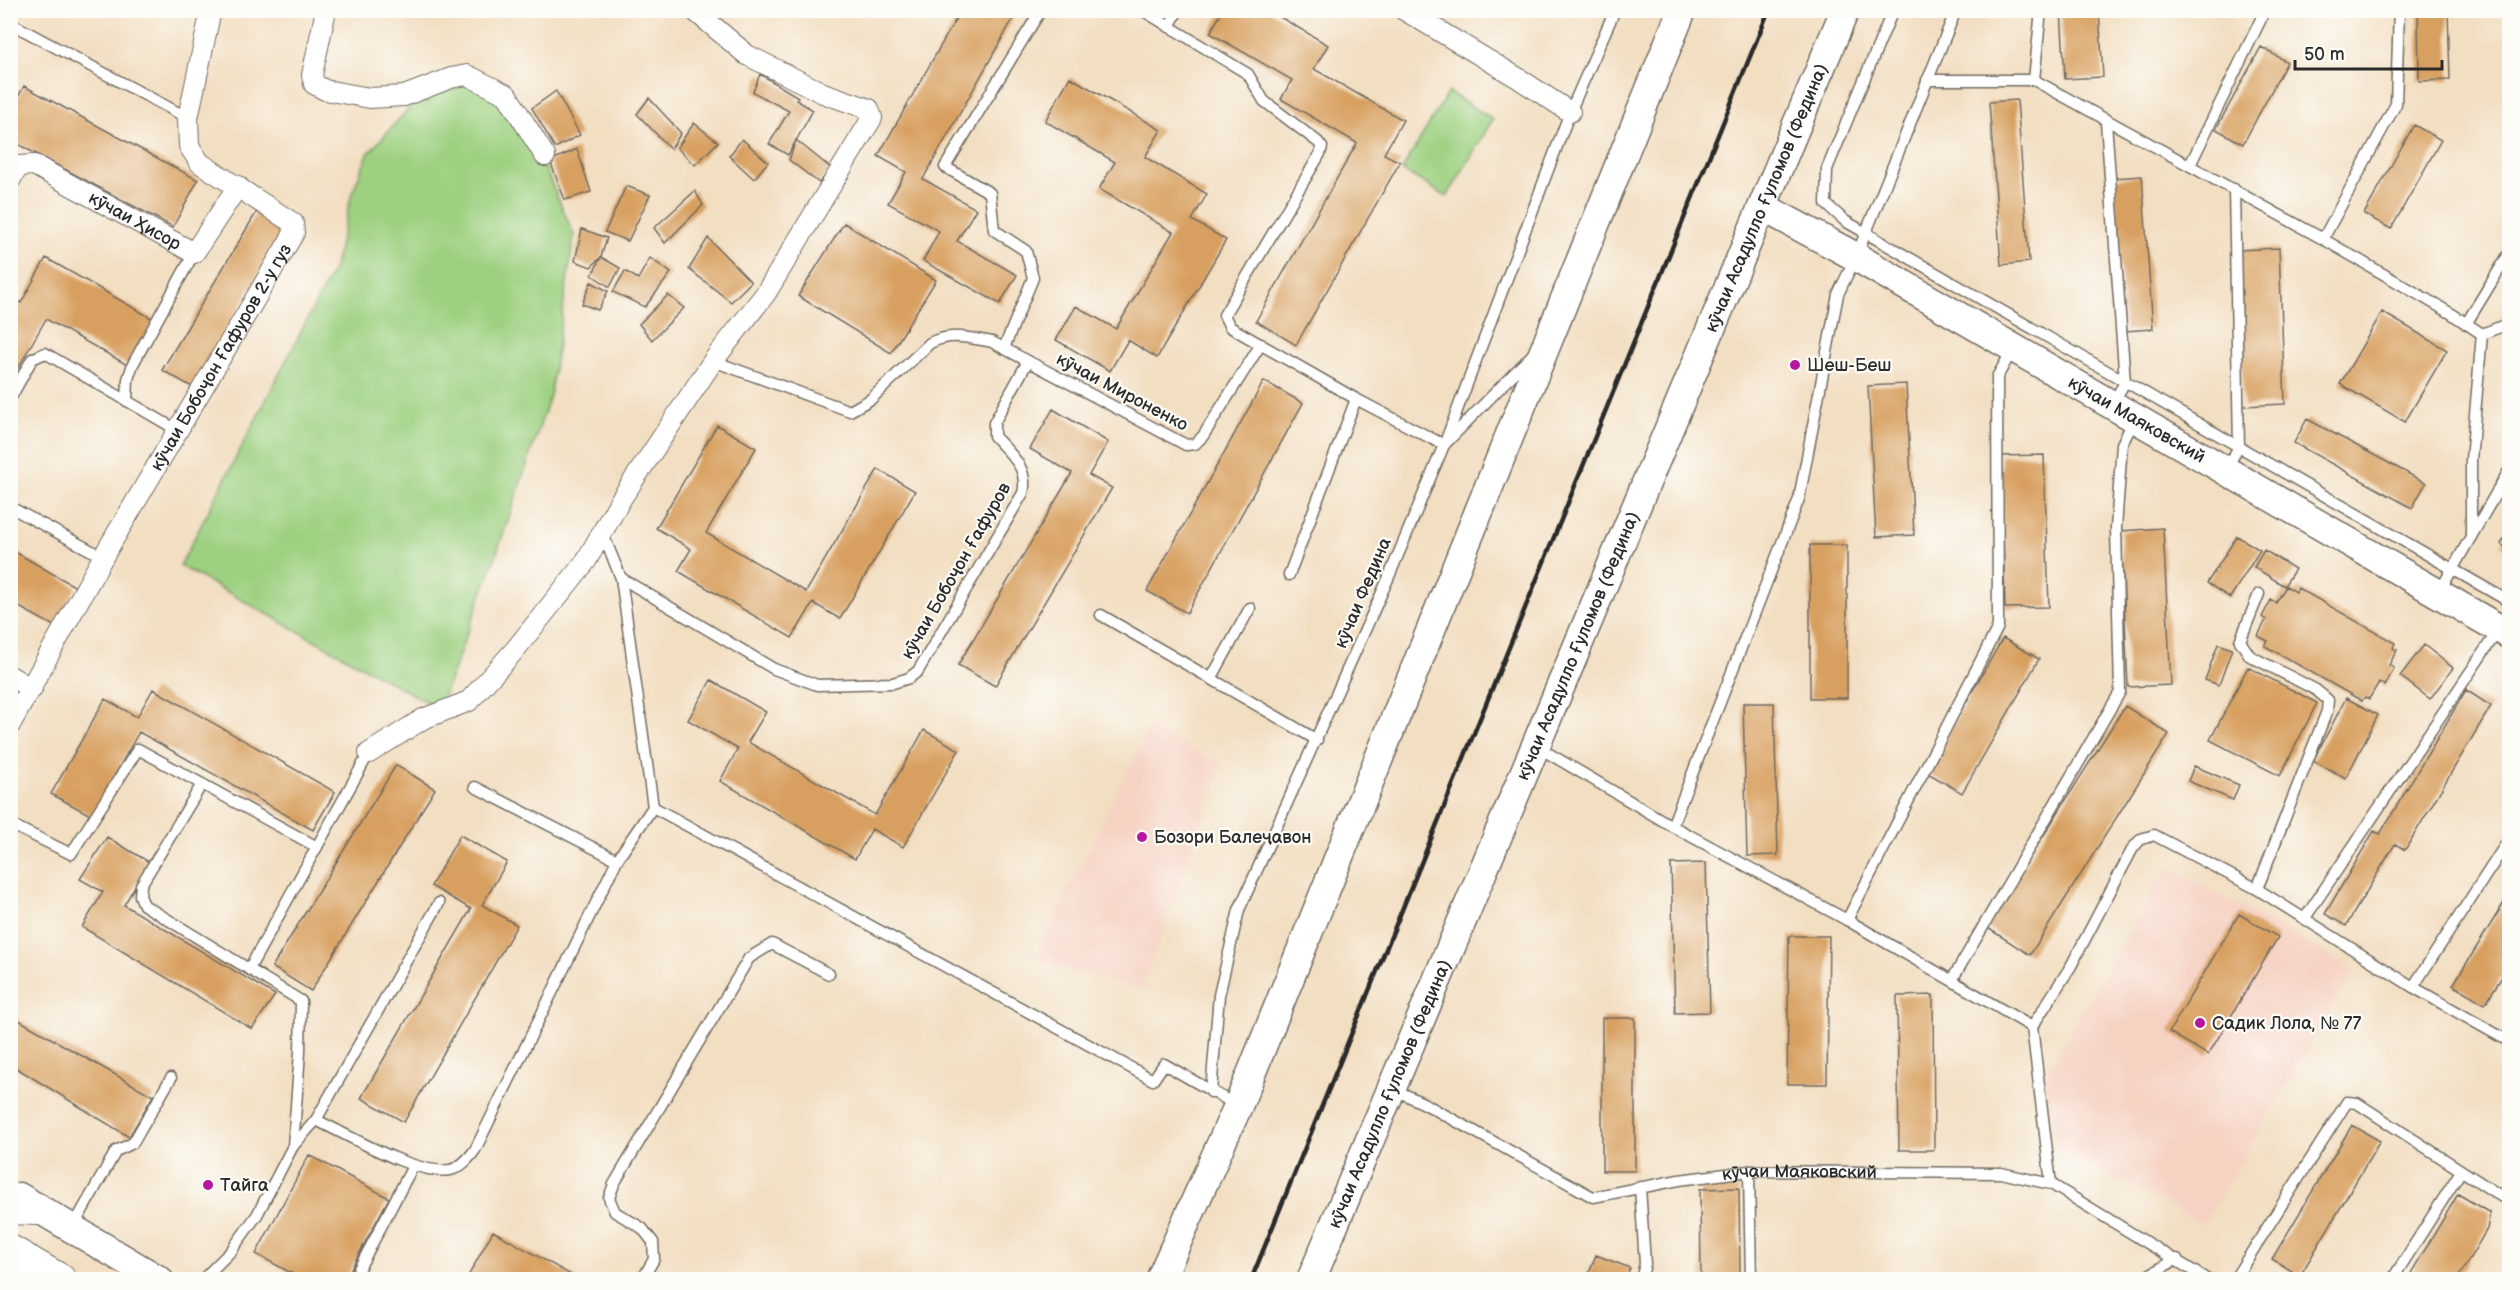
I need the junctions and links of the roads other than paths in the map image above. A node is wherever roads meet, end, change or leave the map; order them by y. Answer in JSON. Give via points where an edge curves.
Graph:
{"nodes":[{"id":1,"x":210,"y":10,"type":"edge"},
{"id":2,"x":326,"y":10,"type":"edge"},
{"id":3,"x":694,"y":10,"type":"edge"},
{"id":4,"x":1041,"y":10,"type":"edge"},
{"id":5,"x":1142,"y":10,"type":"edge"},
{"id":6,"x":1178,"y":10,"type":"edge"},
{"id":7,"x":1404,"y":10,"type":"edge"},
{"id":8,"x":1615,"y":10,"type":"edge"},
{"id":9,"x":1682,"y":10,"type":"edge"},
{"id":10,"x":1845,"y":10,"type":"edge"},
{"id":11,"x":1893,"y":10,"type":"edge"},
{"id":12,"x":1956,"y":10,"type":"edge"},
{"id":13,"x":2041,"y":10,"type":"edge"},
{"id":14,"x":2249,"y":10,"type":"edge"},
{"id":15,"x":2398,"y":10,"type":"edge"},
{"id":16,"x":2261,"y":14,"type":"edge"},
{"id":17,"x":10,"y":23,"type":"edge"},
{"id":18,"x":1169,"y":27,"type":"junction"},
{"id":19,"x":1927,"y":80,"type":"junction"},
{"id":20,"x":2034,"y":80,"type":"junction"},
{"id":21,"x":1570,"y":112,"type":"junction"},
{"id":22,"x":188,"y":118,"type":"junction"},
{"id":23,"x":2106,"y":122,"type":"junction"},
{"id":24,"x":545,"y":156,"type":"dead end"},
{"id":25,"x":2190,"y":165,"type":"junction"},
{"id":26,"x":10,"y":180,"type":"edge"},
{"id":27,"x":238,"y":186,"type":"junction"},
{"id":28,"x":2234,"y":189,"type":"junction"},
{"id":29,"x":1763,"y":207,"type":"junction"},
{"id":30,"x":1865,"y":230,"type":"junction"},
{"id":31,"x":2323,"y":239,"type":"junction"},
{"id":32,"x":2510,"y":252,"type":"edge"},
{"id":33,"x":194,"y":253,"type":"junction"},
{"id":34,"x":1856,"y":257,"type":"junction"},
{"id":35,"x":2510,"y":323,"type":"edge"},
{"id":36,"x":2466,"y":324,"type":"junction"},
{"id":37,"x":2481,"y":334,"type":"junction"},
{"id":38,"x":1549,"y":338,"type":"junction"},
{"id":39,"x":1261,"y":344,"type":"junction"},
{"id":40,"x":1004,"y":348,"type":"junction"},
{"id":41,"x":2013,"y":349,"type":"junction"},
{"id":42,"x":713,"y":361,"type":"junction"},
{"id":43,"x":1028,"y":361,"type":"junction"},
{"id":44,"x":10,"y":399,"type":"edge"},
{"id":45,"x":1356,"y":399,"type":"junction"},
{"id":46,"x":128,"y":401,"type":"junction"},
{"id":47,"x":2124,"y":402,"type":"junction"},
{"id":48,"x":177,"y":430,"type":"junction"},
{"id":49,"x":1444,"y":445,"type":"junction"},
{"id":50,"x":2232,"y":459,"type":"junction"},
{"id":51,"x":2510,"y":469,"type":"edge"},
{"id":52,"x":10,"y":507,"type":"edge"},
{"id":53,"x":602,"y":532,"type":"junction"},
{"id":54,"x":2471,"y":536,"type":"junction"},
{"id":55,"x":103,"y":557,"type":"junction"},
{"id":56,"x":2453,"y":569,"type":"junction"},
{"id":57,"x":1289,"y":576,"type":"dead end"},
{"id":58,"x":621,"y":578,"type":"junction"},
{"id":59,"x":2259,"y":594,"type":"dead end"},
{"id":60,"x":2438,"y":594,"type":"junction"},
{"id":61,"x":2510,"y":602,"type":"edge"},
{"id":62,"x":1250,"y":608,"type":"dead end"},
{"id":63,"x":1101,"y":615,"type":"dead end"},
{"id":64,"x":2504,"y":632,"type":"edge"},
{"id":65,"x":10,"y":676,"type":"edge"},
{"id":66,"x":1212,"y":679,"type":"junction"},
{"id":67,"x":32,"y":689,"type":"junction"},
{"id":68,"x":10,"y":725,"type":"edge"},
{"id":69,"x":1317,"y":740,"type":"junction"},
{"id":70,"x":1536,"y":746,"type":"junction"},
{"id":71,"x":369,"y":753,"type":"joint"},
{"id":72,"x":202,"y":784,"type":"junction"},
{"id":73,"x":475,"y":787,"type":"dead end"},
{"id":74,"x":653,"y":807,"type":"junction"},
{"id":75,"x":10,"y":824,"type":"edge"},
{"id":76,"x":1672,"y":826,"type":"junction"},
{"id":77,"x":2510,"y":837,"type":"edge"},
{"id":78,"x":317,"y":847,"type":"junction"},
{"id":79,"x":617,"y":860,"type":"junction"},
{"id":80,"x":2257,"y":889,"type":"junction"},
{"id":81,"x":439,"y":903,"type":"dead end"},
{"id":82,"x":2305,"y":918,"type":"junction"},
{"id":83,"x":1847,"y":920,"type":"junction"},
{"id":84,"x":249,"y":969,"type":"junction"},
{"id":85,"x":830,"y":974,"type":"dead end"},
{"id":86,"x":1952,"y":980,"type":"junction"},
{"id":87,"x":2413,"y":987,"type":"junction"},
{"id":88,"x":2032,"y":1027,"type":"junction"},
{"id":89,"x":2510,"y":1042,"type":"edge"},
{"id":90,"x":171,"y":1078,"type":"dead end"},
{"id":91,"x":1392,"y":1089,"type":"junction"},
{"id":92,"x":1211,"y":1092,"type":"junction"},
{"id":93,"x":1238,"y":1106,"type":"junction"},
{"id":94,"x":316,"y":1120,"type":"junction"},
{"id":95,"x":293,"y":1146,"type":"junction"},
{"id":96,"x":412,"y":1166,"type":"junction"},
{"id":97,"x":1749,"y":1171,"type":"junction"},
{"id":98,"x":2461,"y":1171,"type":"junction"},
{"id":99,"x":2051,"y":1184,"type":"junction"},
{"id":100,"x":1640,"y":1187,"type":"junction"},
{"id":101,"x":10,"y":1192,"type":"edge"},
{"id":102,"x":2510,"y":1202,"type":"edge"},
{"id":103,"x":24,"y":1209,"type":"edge"},
{"id":104,"x":73,"y":1227,"type":"junction"},
{"id":105,"x":10,"y":1251,"type":"edge"},
{"id":106,"x":2177,"y":1259,"type":"junction"},
{"id":107,"x":60,"y":1280,"type":"edge"},
{"id":108,"x":159,"y":1280,"type":"edge"},
{"id":109,"x":202,"y":1280,"type":"edge"},
{"id":110,"x":353,"y":1280,"type":"edge"},
{"id":111,"x":642,"y":1280,"type":"edge"},
{"id":112,"x":1160,"y":1280,"type":"edge"},
{"id":113,"x":1311,"y":1280,"type":"edge"},
{"id":114,"x":1641,"y":1280,"type":"edge"},
{"id":115,"x":1751,"y":1280,"type":"edge"},
{"id":116,"x":2140,"y":1280,"type":"edge"},
{"id":117,"x":2208,"y":1280,"type":"edge"},
{"id":118,"x":2234,"y":1280,"type":"edge"},
{"id":119,"x":2392,"y":1280,"type":"edge"}],
"edges":[{"from":1,"to":22,"type":"street","name":"кӯчаи Бобоҷон Ғафуров 2-у гуз"},
{"from":2,"to":24,"type":"street","via":[[312,75],[314,84],[325,90],[370,98],[404,96],[467,75],[507,95]]},
{"from":3,"to":42,"type":"street","via":[[747,55],[872,114],[856,147],[766,292]]},
{"from":4,"to":40,"type":"lane","via":[[945,167],[990,193],[994,230],[1026,252],[1033,278]]},
{"from":5,"to":18,"type":"lane"},
{"from":6,"to":18,"type":"lane"},
{"from":7,"to":21,"type":"street"},
{"from":8,"to":21,"type":"lane","name":"кӯчаи Федина"},
{"from":9,"to":38,"type":"street"},
{"from":10,"to":29,"type":"street","name":"кӯчаи Асадулло Ғуломов (Федина)"},
{"from":11,"to":30,"type":"lane","via":[[1827,169],[1827,204],[1845,221]]},
{"from":12,"to":19,"type":"lane"},
{"from":13,"to":20,"type":"lane"},
{"from":14,"to":16,"type":"lane"},
{"from":15,"to":31,"type":"lane","via":[[2396,104]]},
{"from":16,"to":25,"type":"lane"},
{"from":17,"to":22,"type":"lane"},
{"from":18,"to":39,"type":"lane","via":[[1248,74],[1264,101],[1322,147],[1224,315],[1230,327]]},
{"from":19,"to":20,"type":"lane"},
{"from":19,"to":30,"type":"lane"},
{"from":20,"to":23,"type":"lane"},
{"from":21,"to":49,"type":"lane","name":"кӯчаи Федина"},
{"from":22,"to":27,"type":"street","name":"кӯчаи Бобоҷон Ғафуров 2-у гуз","via":[[189,146],[200,163]]},
{"from":23,"to":25,"type":"lane"},
{"from":23,"to":47,"type":"lane"},
{"from":25,"to":28,"type":"lane"},
{"from":26,"to":33,"type":"street","name":"кӯчаи Ҳисор","via":[[19,166],[34,165]]},
{"from":27,"to":33,"type":"street","name":"кӯчаи Ҳисор"},
{"from":27,"to":48,"type":"street","name":"кӯчаи Бобоҷон Ғафуров 2-у гуз","via":[[293,224],[294,233]]},
{"from":28,"to":31,"type":"lane"},
{"from":28,"to":50,"type":"lane"},
{"from":29,"to":34,"type":"street","name":"кӯчаи Маяковский"},
{"from":29,"to":70,"type":"street","name":"кӯчаи Асадулло Ғуломов (Федина)"},
{"from":30,"to":34,"type":"lane"},
{"from":30,"to":47,"type":"lane"},
{"from":31,"to":36,"type":"lane"},
{"from":32,"to":36,"type":"lane"},
{"from":33,"to":46,"type":"lane","via":[[133,364]]},
{"from":34,"to":41,"type":"street","name":"кӯчаи Маяковский"},
{"from":34,"to":76,"type":"lane","via":[[1838,294],[1798,499]]},
{"from":35,"to":37,"type":"lane"},
{"from":36,"to":37,"type":"lane"},
{"from":37,"to":54,"type":"lane","via":[[2470,459]]},
{"from":38,"to":49,"type":"lane"},
{"from":38,"to":93,"type":"street"},
{"from":39,"to":43,"type":"lane","name":"кӯчаи Мироненко","via":[[1203,436],[1195,444],[1186,445]]},
{"from":39,"to":45,"type":"lane"},
{"from":40,"to":42,"type":"lane","name":"кӯчаи Мироненко","via":[[958,335],[942,337],[930,343],[871,399],[850,411]]},
{"from":40,"to":43,"type":"lane","name":"кӯчаи Мироненко"},
{"from":41,"to":47,"type":"street","name":"кӯчаи Маяковский"},
{"from":41,"to":83,"type":"lane","via":[[1997,377],[1998,627]]},
{"from":42,"to":53,"type":"street"},
{"from":43,"to":58,"type":"lane","name":"кӯчаи Бобоҷон Ғафуров","via":[[994,423],[994,436],[1021,465],[1026,480],[1023,493],[918,671],[909,678],[893,683],[817,685],[774,669]]},
{"from":44,"to":46,"type":"lane","via":[[32,359],[45,353]]},
{"from":45,"to":49,"type":"lane"},
{"from":45,"to":57,"type":"lane"},
{"from":46,"to":48,"type":"lane"},
{"from":47,"to":50,"type":"street","name":"кӯчаи Маяковский"},
{"from":47,"to":50,"type":"lane"},
{"from":47,"to":86,"type":"lane","via":[[2116,528],[2120,693]]},
{"from":48,"to":55,"type":"street","name":"кӯчаи Бобоҷон Ғафуров 2-у гуз"},
{"from":49,"to":69,"type":"lane","name":"кӯчаи Федина"},
{"from":50,"to":56,"type":"lane"},
{"from":50,"to":60,"type":"street","name":"кӯчаи Маяковский"},
{"from":51,"to":54,"type":"lane"},
{"from":52,"to":55,"type":"lane"},
{"from":53,"to":58,"type":"lane"},
{"from":53,"to":71,"type":"street","via":[[586,561],[469,701],[423,719]]},
{"from":54,"to":56,"type":"lane"},
{"from":55,"to":67,"type":"street","name":"кӯчаи Бобоҷон Ғафуров 2-у гуз"},
{"from":56,"to":60,"type":"lane"},
{"from":56,"to":61,"type":"lane"},
{"from":58,"to":74,"type":"lane"},
{"from":59,"to":80,"type":"lane","via":[[2240,641],[2243,648],[2250,656],[2328,700]]},
{"from":60,"to":64,"type":"street","name":"кӯчаи Маяковский"},
{"from":62,"to":66,"type":"lane"},
{"from":63,"to":66,"type":"lane"},
{"from":64,"to":82,"type":"lane"},
{"from":65,"to":67,"type":"street"},
{"from":66,"to":69,"type":"lane"},
{"from":67,"to":68,"type":"street","name":"кӯчаи Бобоҷон Ғафуров 2-у гуз"},
{"from":69,"to":92,"type":"lane","name":"кӯчаи Федина","via":[[1239,910],[1219,995]]},
{"from":70,"to":76,"type":"lane"},
{"from":70,"to":91,"type":"street","name":"кӯчаи Асадулло Ғуломов (Федина)"},
{"from":71,"to":78,"type":"lane"},
{"from":72,"to":75,"type":"lane","via":[[138,749],[71,854]]},
{"from":72,"to":78,"type":"lane"},
{"from":72,"to":84,"type":"lane","via":[[141,885],[140,896],[144,905]]},
{"from":73,"to":79,"type":"lane"},
{"from":74,"to":79,"type":"lane"},
{"from":74,"to":92,"type":"lane","via":[[1153,1080],[1164,1064]]},
{"from":76,"to":83,"type":"lane"},
{"from":77,"to":87,"type":"lane"},
{"from":78,"to":84,"type":"lane"},
{"from":79,"to":96,"type":"lane","via":[[475,1150],[466,1162],[450,1170]]},
{"from":80,"to":82,"type":"lane"},
{"from":80,"to":88,"type":"lane","via":[[2154,835],[2141,839],[2071,966]]},
{"from":81,"to":94,"type":"lane"},
{"from":82,"to":87,"type":"lane"},
{"from":83,"to":86,"type":"lane"},
{"from":84,"to":95,"type":"lane","via":[[301,1001]]},
{"from":85,"to":111,"type":"lane","via":[[771,944],[749,958],[609,1198],[615,1212],[642,1228],[652,1242],[654,1259]]},
{"from":86,"to":88,"type":"lane"},
{"from":87,"to":89,"type":"lane"},
{"from":88,"to":99,"type":"lane"},
{"from":90,"to":104,"type":"lane","via":[[134,1143],[116,1151]]},
{"from":91,"to":100,"type":"lane","name":"кӯчаи Маяковский","via":[[1593,1197]]},
{"from":91,"to":113,"type":"street","name":"кӯчаи Асадулло Ғуломов (Федина)"},
{"from":92,"to":93,"type":"lane"},
{"from":93,"to":112,"type":"street"},
{"from":94,"to":95,"type":"lane"},
{"from":94,"to":96,"type":"lane"},
{"from":95,"to":109,"type":"lane","via":[[257,1215],[231,1251]]},
{"from":96,"to":110,"type":"lane"},
{"from":97,"to":99,"type":"lane","name":"кӯчаи Маяковский","via":[[2001,1173]]},
{"from":97,"to":100,"type":"lane","name":"кӯчаи Маяковский"},
{"from":97,"to":115,"type":"lane"},
{"from":98,"to":102,"type":"lane"},
{"from":98,"to":118,"type":"lane","via":[[2357,1103],[2347,1102]]},
{"from":98,"to":119,"type":"lane"},
{"from":99,"to":106,"type":"lane","name":"кӯчаи Маяковский"},
{"from":100,"to":114,"type":"lane","via":[[1646,1264]]},
{"from":101,"to":103,"type":"street"},
{"from":103,"to":104,"type":"street"},
{"from":104,"to":108,"type":"street"},
{"from":105,"to":107,"type":"main road"},
{"from":106,"to":116,"type":"lane"},
{"from":106,"to":117,"type":"lane","name":"кӯчаи Маяковский"}]}
